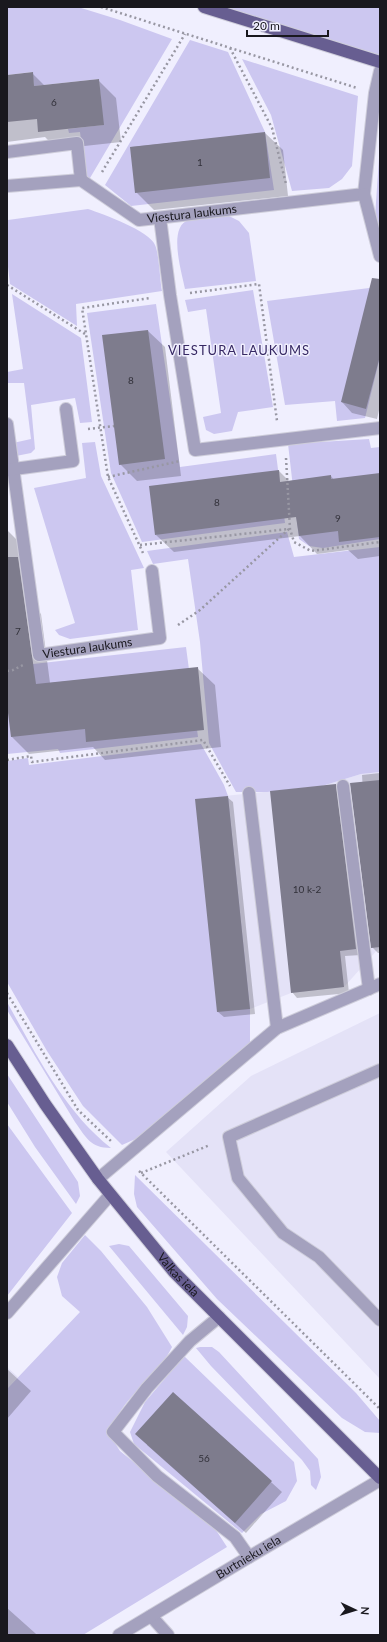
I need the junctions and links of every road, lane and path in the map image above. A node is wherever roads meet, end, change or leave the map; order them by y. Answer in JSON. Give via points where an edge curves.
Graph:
{"nodes":[{"id":1,"x":101,"y":7,"type":"edge"},
{"id":2,"x":204,"y":7,"type":"edge"},
{"id":3,"x":186,"y":34,"type":"junction"},
{"id":4,"x":230,"y":48,"type":"junction"},
{"id":5,"x":380,"y":62,"type":"edge"},
{"id":6,"x":380,"y":71,"type":"edge"},
{"id":7,"x":345,"y":84,"type":"dead end"},
{"id":8,"x":7,"y":152,"type":"edge"},
{"id":9,"x":81,"y":180,"type":"junction"},
{"id":10,"x":7,"y":186,"type":"edge"},
{"id":11,"x":93,"y":188,"type":"junction"},
{"id":12,"x":364,"y":194,"type":"junction"},
{"id":13,"x":290,"y":202,"type":"junction"},
{"id":14,"x":160,"y":218,"type":"junction"},
{"id":15,"x":380,"y":256,"type":"edge"},
{"id":16,"x":7,"y":285,"type":"edge"},
{"id":17,"x":86,"y":334,"type":"dead end"},
{"id":18,"x":66,"y":409,"type":"dead end"},
{"id":19,"x":7,"y":424,"type":"edge"},
{"id":20,"x":114,"y":426,"type":"dead end"},
{"id":21,"x":380,"y":428,"type":"edge"},
{"id":22,"x":69,"y":431,"type":"junction"},
{"id":23,"x":280,"y":440,"type":"junction"},
{"id":24,"x":195,"y":450,"type":"junction"},
{"id":25,"x":10,"y":470,"type":"edge"},
{"id":26,"x":108,"y":477,"type":"dead end"},
{"id":27,"x":290,"y":529,"type":"junction"},
{"id":28,"x":380,"y":542,"type":"edge"},
{"id":29,"x":140,"y":545,"type":"dead end"},
{"id":30,"x":152,"y":571,"type":"dead end"},
{"id":31,"x":160,"y":638,"type":"junction"},
{"id":32,"x":7,"y":760,"type":"edge"},
{"id":33,"x":343,"y":786,"type":"dead end"},
{"id":34,"x":249,"y":793,"type":"joint"},
{"id":35,"x":375,"y":986,"type":"edge"},
{"id":36,"x":7,"y":993,"type":"edge"},
{"id":37,"x":277,"y":1028,"type":"junction"},
{"id":38,"x":7,"y":1045,"type":"edge"},
{"id":39,"x":380,"y":1070,"type":"edge"},
{"id":40,"x":229,"y":1137,"type":"junction"},
{"id":41,"x":114,"y":1144,"type":"dead end"},
{"id":42,"x":98,"y":1179,"type":"junction"},
{"id":43,"x":110,"y":1195,"type":"junction"},
{"id":44,"x":7,"y":1313,"type":"edge"},
{"id":45,"x":219,"y":1317,"type":"junction"},
{"id":46,"x":380,"y":1320,"type":"edge"},
{"id":47,"x":380,"y":1410,"type":"edge"},
{"id":48,"x":380,"y":1479,"type":"edge"},
{"id":49,"x":249,"y":1557,"type":"junction"},
{"id":50,"x":151,"y":1616,"type":"junction"},
{"id":51,"x":118,"y":1635,"type":"edge"},
{"id":52,"x":168,"y":1635,"type":"edge"}],
"edges":[{"from":1,"to":3,"type":"path"},
{"from":2,"to":5,"type":"main road"},
{"from":3,"to":4,"type":"path"},
{"from":3,"to":11,"type":"path"},
{"from":4,"to":7,"type":"path"},
{"from":4,"to":13,"type":"path","via":[[272,128]]},
{"from":6,"to":12,"type":"street","via":[[375,93]]},
{"from":8,"to":9,"type":"street","via":[[76,143]]},
{"from":9,"to":10,"type":"street"},
{"from":9,"to":11,"type":"street","name":"Viestura laukums"},
{"from":11,"to":14,"type":"street","name":"Viestura laukums","via":[[139,220]]},
{"from":12,"to":13,"type":"street","name":"Viestura laukums"},
{"from":12,"to":15,"type":"street"},
{"from":13,"to":14,"type":"street","name":"Viestura laukums"},
{"from":14,"to":24,"type":"street"},
{"from":16,"to":17,"type":"path"},
{"from":18,"to":22,"type":"street"},
{"from":19,"to":25,"type":"street","name":"Viestura laukums"},
{"from":20,"to":22,"type":"path"},
{"from":21,"to":23,"type":"street"},
{"from":22,"to":25,"type":"street","via":[[73,461]]},
{"from":23,"to":24,"type":"street"},
{"from":23,"to":27,"type":"path","via":[[286,458]]},
{"from":24,"to":26,"type":"path","via":[[179,462]]},
{"from":25,"to":31,"type":"street","name":"Viestura laukums","via":[[39,655]]},
{"from":27,"to":28,"type":"path","via":[[294,542],[311,551]]},
{"from":27,"to":29,"type":"path"},
{"from":27,"to":31,"type":"path","via":[[200,610]]},
{"from":30,"to":31,"type":"street"},
{"from":32,"to":34,"type":"path","via":[[31,756],[32,762],[203,740],[234,795]]},
{"from":33,"to":35,"type":"street"},
{"from":34,"to":37,"type":"street"},
{"from":35,"to":37,"type":"street"},
{"from":36,"to":41,"type":"path","via":[[78,1110]]},
{"from":37,"to":42,"type":"street"},
{"from":38,"to":42,"type":"main road","name":"Valkas iela"},
{"from":39,"to":40,"type":"street"},
{"from":40,"to":46,"type":"street","via":[[238,1178],[283,1233],[319,1257]]},
{"from":40,"to":47,"type":"path","via":[[141,1173]]},
{"from":42,"to":43,"type":"main road","name":"Valkas iela"},
{"from":43,"to":44,"type":"street"},
{"from":43,"to":45,"type":"main road","name":"Valkas iela","via":[[174,1272]]},
{"from":45,"to":48,"type":"main road","name":"Valkas iela"},
{"from":45,"to":49,"type":"street","via":[[190,1341],[147,1388],[113,1432],[157,1476],[234,1537]]},
{"from":48,"to":49,"type":"street","name":"Burtnieku iela"},
{"from":49,"to":50,"type":"street","name":"Burtnieku iela"},
{"from":50,"to":51,"type":"street","name":"Burtnieku iela"},
{"from":50,"to":52,"type":"street"}]}
